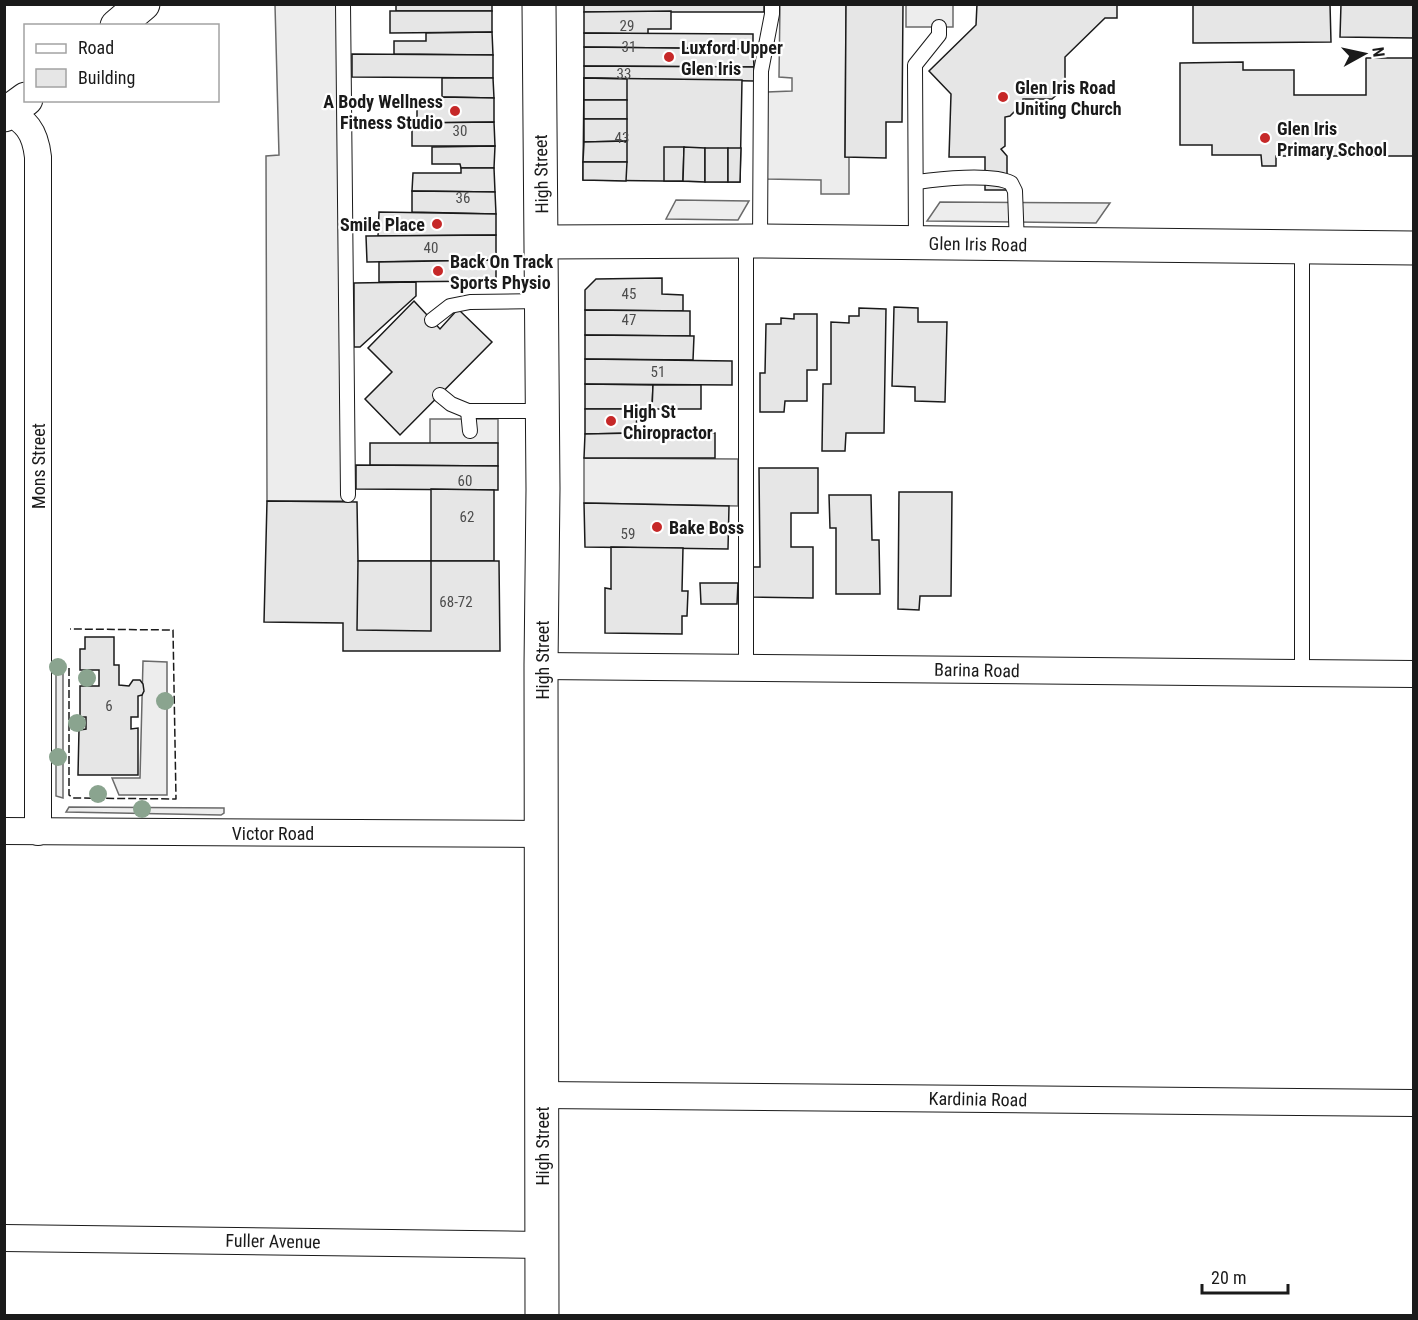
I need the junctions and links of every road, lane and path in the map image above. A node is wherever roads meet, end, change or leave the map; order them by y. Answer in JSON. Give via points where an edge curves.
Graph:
{"nodes":[{"id":1,"x":143,"y":4,"type":"edge"},
{"id":2,"x":344,"y":4,"type":"edge"},
{"id":3,"x":539,"y":4,"type":"edge"},
{"id":4,"x":772,"y":4,"type":"edge"},
{"id":5,"x":119,"y":24,"type":"edge"},
{"id":6,"x":939,"y":27,"type":"dead end"},
{"id":7,"x":11,"y":108,"type":"edge"},
{"id":8,"x":916,"y":182,"type":"junction"},
{"id":9,"x":753,"y":241,"type":"junction"},
{"id":10,"x":542,"y":242,"type":"junction"},
{"id":11,"x":916,"y":243,"type":"junction"},
{"id":12,"x":1017,"y":245,"type":"junction"},
{"id":13,"x":1302,"y":247,"type":"junction"},
{"id":14,"x":1413,"y":248,"type":"edge"},
{"id":15,"x":543,"y":301,"type":"junction"},
{"id":16,"x":432,"y":320,"type":"dead end"},
{"id":17,"x":440,"y":395,"type":"dead end"},
{"id":18,"x":468,"y":411,"type":"junction"},
{"id":19,"x":543,"y":411,"type":"junction"},
{"id":20,"x":470,"y":431,"type":"dead end"},
{"id":21,"x":348,"y":495,"type":"dead end"},
{"id":22,"x":542,"y":666,"type":"junction"},
{"id":23,"x":746,"y":668,"type":"junction"},
{"id":24,"x":1302,"y":673,"type":"junction"},
{"id":25,"x":1413,"y":674,"type":"edge"},
{"id":26,"x":4,"y":831,"type":"edge"},
{"id":27,"x":38,"y":832,"type":"junction"},
{"id":28,"x":542,"y":834,"type":"junction"},
{"id":29,"x":542,"y":1095,"type":"junction"},
{"id":30,"x":1413,"y":1103,"type":"edge"},
{"id":31,"x":4,"y":1238,"type":"edge"},
{"id":32,"x":542,"y":1245,"type":"junction"},
{"id":33,"x":542,"y":1316,"type":"edge"}],
"edges":[{"from":1,"to":5,"type":"main road"},
{"from":2,"to":21,"type":"lane"},
{"from":3,"to":10,"type":"main road","name":"High Street"},
{"from":4,"to":9,"type":"lane","via":[[761,71]]},
{"from":6,"to":8,"type":"lane","via":[[939,35],[915,65]]},
{"from":7,"to":27,"type":"street","name":"Mons Street","via":[[32,132],[38,157]]},
{"from":8,"to":11,"type":"lane"},
{"from":8,"to":12,"type":"lane","via":[[942,178],[1000,179],[1011,183],[1016,191]]},
{"from":9,"to":10,"type":"main road","name":"Glen Iris Road"},
{"from":9,"to":11,"type":"main road","name":"Glen Iris Road"},
{"from":9,"to":23,"type":"lane"},
{"from":10,"to":15,"type":"main road","name":"High Street"},
{"from":11,"to":12,"type":"main road","name":"Glen Iris Road"},
{"from":12,"to":13,"type":"main road","name":"Glen Iris Road"},
{"from":13,"to":14,"type":"main road","name":"Glen Iris Road"},
{"from":13,"to":24,"type":"lane"},
{"from":15,"to":16,"type":"lane","via":[[450,306]]},
{"from":15,"to":19,"type":"main road","name":"High Street"},
{"from":17,"to":18,"type":"lane"},
{"from":18,"to":19,"type":"lane"},
{"from":18,"to":20,"type":"lane"},
{"from":19,"to":22,"type":"main road","name":"High Street"},
{"from":22,"to":23,"type":"street","name":"Barina Road"},
{"from":22,"to":28,"type":"main road","name":"High Street"},
{"from":23,"to":24,"type":"street","name":"Barina Road"},
{"from":24,"to":25,"type":"street","name":"Barina Road"},
{"from":26,"to":27,"type":"street","name":"Victor Road"},
{"from":27,"to":28,"type":"street","name":"Victor Road"},
{"from":28,"to":29,"type":"main road","name":"High Street"},
{"from":29,"to":30,"type":"street","name":"Kardinia Road"},
{"from":29,"to":32,"type":"main road","name":"High Street"},
{"from":31,"to":32,"type":"street","name":"Fuller Avenue"},
{"from":32,"to":33,"type":"main road","name":"High Street"}]}
